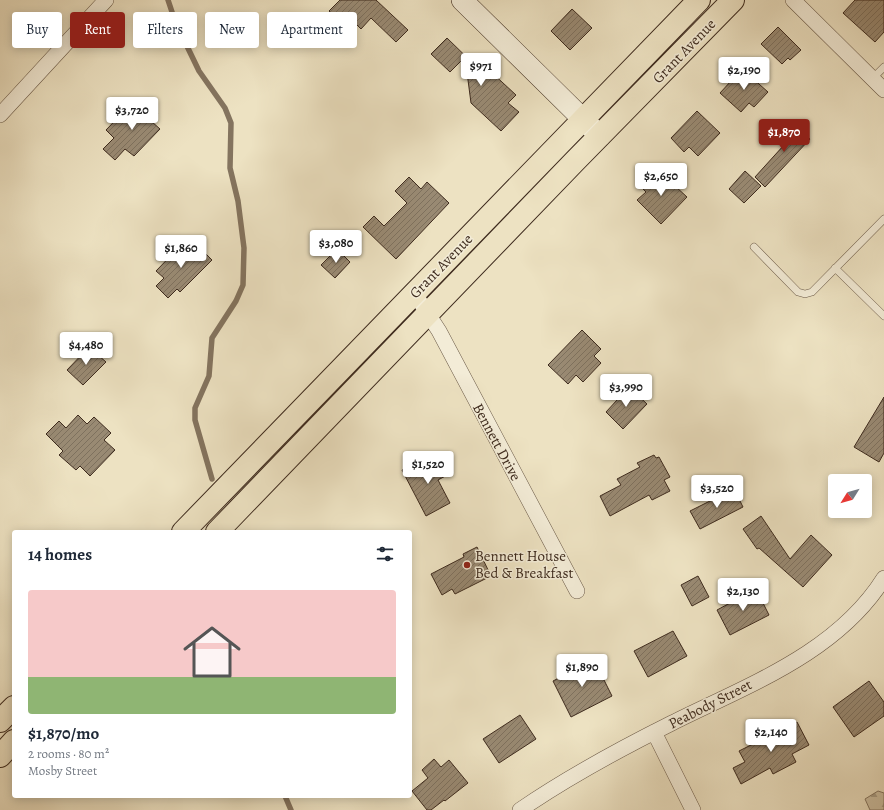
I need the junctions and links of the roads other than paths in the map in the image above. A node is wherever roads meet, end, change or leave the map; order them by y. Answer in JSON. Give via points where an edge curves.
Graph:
{"nodes":[{"id":1,"x":106,"y":0,"type":"edge"},
{"id":2,"x":462,"y":0,"type":"edge"},
{"id":3,"x":699,"y":0,"type":"edge"},
{"id":4,"x":733,"y":0,"type":"edge"},
{"id":5,"x":793,"y":0,"type":"edge"},
{"id":6,"x":884,"y":66,"type":"edge"},
{"id":7,"x":872,"y":79,"type":"junction"},
{"id":8,"x":884,"y":90,"type":"edge"},
{"id":9,"x":0,"y":116,"type":"edge"},
{"id":10,"x":583,"y":120,"type":"junction"},
{"id":11,"x":600,"y":136,"type":"junction"},
{"id":12,"x":884,"y":219,"type":"edge"},
{"id":13,"x":754,"y":247,"type":"dead end"},
{"id":14,"x":835,"y":268,"type":"junction"},
{"id":15,"x":415,"y":294,"type":"junction"},
{"id":16,"x":428,"y":314,"type":"junction"},
{"id":17,"x":884,"y":316,"type":"edge"},
{"id":18,"x":185,"y":530,"type":"edge"},
{"id":19,"x":219,"y":530,"type":"edge"},
{"id":20,"x":884,"y":578,"type":"edge"},
{"id":21,"x":577,"y":591,"type":"dead end"},
{"id":22,"x":12,"y":709,"type":"edge"},
{"id":23,"x":0,"y":721,"type":"edge"},
{"id":24,"x":654,"y":732,"type":"junction"},
{"id":25,"x":12,"y":743,"type":"edge"},
{"id":26,"x":0,"y":756,"type":"edge"},
{"id":27,"x":520,"y":810,"type":"edge"},
{"id":28,"x":693,"y":810,"type":"edge"}],
"edges":[{"from":1,"to":9,"type":"street"},
{"from":2,"to":10,"type":"street"},
{"from":3,"to":10,"type":"main road","name":"Grant Avenue"},
{"from":4,"to":11,"type":"main road","name":"Grant Avenue"},
{"from":5,"to":7,"type":"street"},
{"from":6,"to":7,"type":"lane"},
{"from":7,"to":8,"type":"street"},
{"from":10,"to":11,"type":"street"},
{"from":10,"to":15,"type":"main road","name":"Grant Avenue"},
{"from":11,"to":16,"type":"main road","name":"Grant Avenue"},
{"from":12,"to":14,"type":"lane"},
{"from":13,"to":14,"type":"lane","via":[[798,292],[805,294],[812,292]]},
{"from":14,"to":17,"type":"lane"},
{"from":15,"to":16,"type":"street","name":"Bennett Drive"},
{"from":15,"to":18,"type":"main road","name":"Grant Avenue"},
{"from":16,"to":19,"type":"main road","name":"Grant Avenue"},
{"from":16,"to":21,"type":"street","name":"Bennett Drive"},
{"from":20,"to":24,"type":"street","name":"Peabody Street","via":[[852,618],[816,647],[790,663]]},
{"from":22,"to":23,"type":"main road"},
{"from":24,"to":27,"type":"street","name":"Peabody Street"},
{"from":24,"to":28,"type":"street"},
{"from":25,"to":26,"type":"main road"}]}
